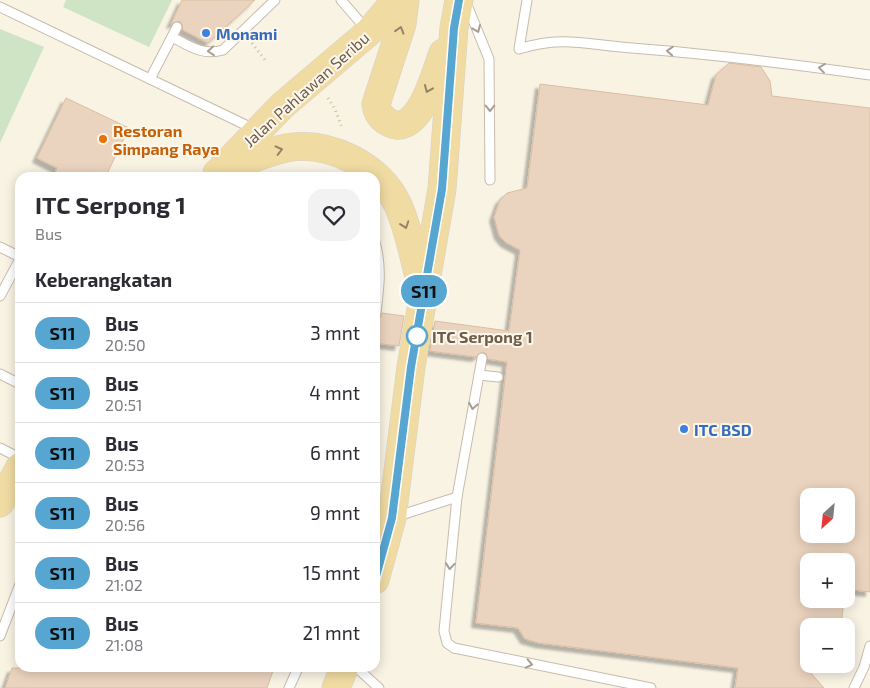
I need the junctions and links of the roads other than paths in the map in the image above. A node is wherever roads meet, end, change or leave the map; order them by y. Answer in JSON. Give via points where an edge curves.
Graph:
{"nodes":[{"id":1,"x":275,"y":0,"type":"edge"},
{"id":2,"x":341,"y":0,"type":"edge"},
{"id":3,"x":396,"y":0,"type":"edge"},
{"id":4,"x":405,"y":0,"type":"edge"},
{"id":5,"x":459,"y":0,"type":"edge"},
{"id":6,"x":465,"y":0,"type":"edge"},
{"id":7,"x":527,"y":0,"type":"edge"},
{"id":8,"x":0,"y":7,"type":"edge"},
{"id":9,"x":177,"y":27,"type":"dead end"},
{"id":10,"x":454,"y":28,"type":"junction"},
{"id":11,"x":369,"y":32,"type":"junction"},
{"id":12,"x":172,"y":37,"type":"junction"},
{"id":13,"x":870,"y":75,"type":"edge"},
{"id":14,"x":150,"y":79,"type":"junction"},
{"id":15,"x":257,"y":130,"type":"junction"},
{"id":16,"x":219,"y":172,"type":"edge"},
{"id":17,"x":223,"y":172,"type":"edge"},
{"id":18,"x":369,"y":172,"type":"edge"},
{"id":19,"x":490,"y":180,"type":"dead end"},
{"id":20,"x":380,"y":182,"type":"edge"},
{"id":21,"x":0,"y":247,"type":"edge"},
{"id":22,"x":15,"y":255,"type":"edge"},
{"id":23,"x":380,"y":258,"type":"edge"},
{"id":24,"x":15,"y":268,"type":"edge"},
{"id":25,"x":380,"y":274,"type":"edge"},
{"id":26,"x":0,"y":296,"type":"edge"},
{"id":27,"x":424,"y":296,"type":"junction"},
{"id":28,"x":482,"y":358,"type":"dead end"},
{"id":29,"x":0,"y":374,"type":"edge"},
{"id":30,"x":479,"y":375,"type":"junction"},
{"id":31,"x":498,"y":377,"type":"dead end"},
{"id":32,"x":15,"y":382,"type":"edge"},
{"id":33,"x":0,"y":448,"type":"edge"},
{"id":34,"x":15,"y":456,"type":"edge"},
{"id":35,"x":15,"y":476,"type":"edge"},
{"id":36,"x":456,"y":497,"type":"junction"},
{"id":37,"x":0,"y":503,"type":"edge"},
{"id":38,"x":392,"y":518,"type":"junction"},
{"id":39,"x":380,"y":558,"type":"edge"},
{"id":40,"x":15,"y":597,"type":"edge"},
{"id":41,"x":0,"y":636,"type":"edge"},
{"id":42,"x":870,"y":646,"type":"edge"},
{"id":43,"x":296,"y":672,"type":"edge"},
{"id":44,"x":342,"y":672,"type":"edge"},
{"id":45,"x":361,"y":672,"type":"edge"},
{"id":46,"x":289,"y":688,"type":"edge"},
{"id":47,"x":336,"y":688,"type":"edge"},
{"id":48,"x":379,"y":688,"type":"edge"},
{"id":49,"x":641,"y":688,"type":"edge"},
{"id":50,"x":651,"y":688,"type":"edge"},
{"id":51,"x":854,"y":688,"type":"edge"}],
"edges":[{"from":1,"to":12,"type":"lane","one_way":true,"via":[[222,50],[202,52]]},
{"from":2,"to":11,"type":"lane"},
{"from":3,"to":11,"type":"main road","name":"Jalan Pahlawan Seribu"},
{"from":10,"to":4,"type":"main road","one_way":true,"via":[[416,116],[406,125],[389,123],[378,113],[376,104],[402,24]]},
{"from":5,"to":10,"type":"main road"},
{"from":6,"to":19,"type":"lane","one_way":true,"via":[[489,59]]},
{"from":13,"to":7,"type":"lane","one_way":true,"via":[[580,41],[554,41],[519,49]]},
{"from":8,"to":14,"type":"lane"},
{"from":9,"to":12,"type":"lane"},
{"from":10,"to":27,"type":"main road","via":[[442,189]]},
{"from":11,"to":15,"type":"main road","name":"Jalan Pahlawan Seribu"},
{"from":12,"to":14,"type":"lane"},
{"from":14,"to":15,"type":"lane"},
{"from":15,"to":16,"type":"main road","name":"Jalan Pahlawan Seribu"},
{"from":17,"to":18,"type":"main road","one_way":true,"via":[[267,153],[313,146],[344,154]]},
{"from":20,"to":27,"type":"main road","one_way":true,"via":[[397,203],[407,229]]},
{"from":21,"to":22,"type":"lane"},
{"from":23,"to":25,"type":"lane"},
{"from":24,"to":26,"type":"lane"},
{"from":27,"to":38,"type":"main road","via":[[411,367]]},
{"from":28,"to":30,"type":"lane"},
{"from":29,"to":32,"type":"lane"},
{"from":30,"to":31,"type":"lane"},
{"from":30,"to":36,"type":"lane","one_way":true},
{"from":33,"to":34,"type":"lane"},
{"from":35,"to":37,"type":"main road"},
{"from":36,"to":38,"type":"lane"},
{"from":36,"to":49,"type":"lane","one_way":true,"via":[[444,631],[450,646]]},
{"from":38,"to":39,"type":"main road"},
{"from":40,"to":41,"type":"lane"},
{"from":42,"to":51,"type":"lane"},
{"from":43,"to":46,"type":"lane"},
{"from":44,"to":47,"type":"main road"},
{"from":45,"to":48,"type":"lane"},
{"from":49,"to":50,"type":"lane"}]}
